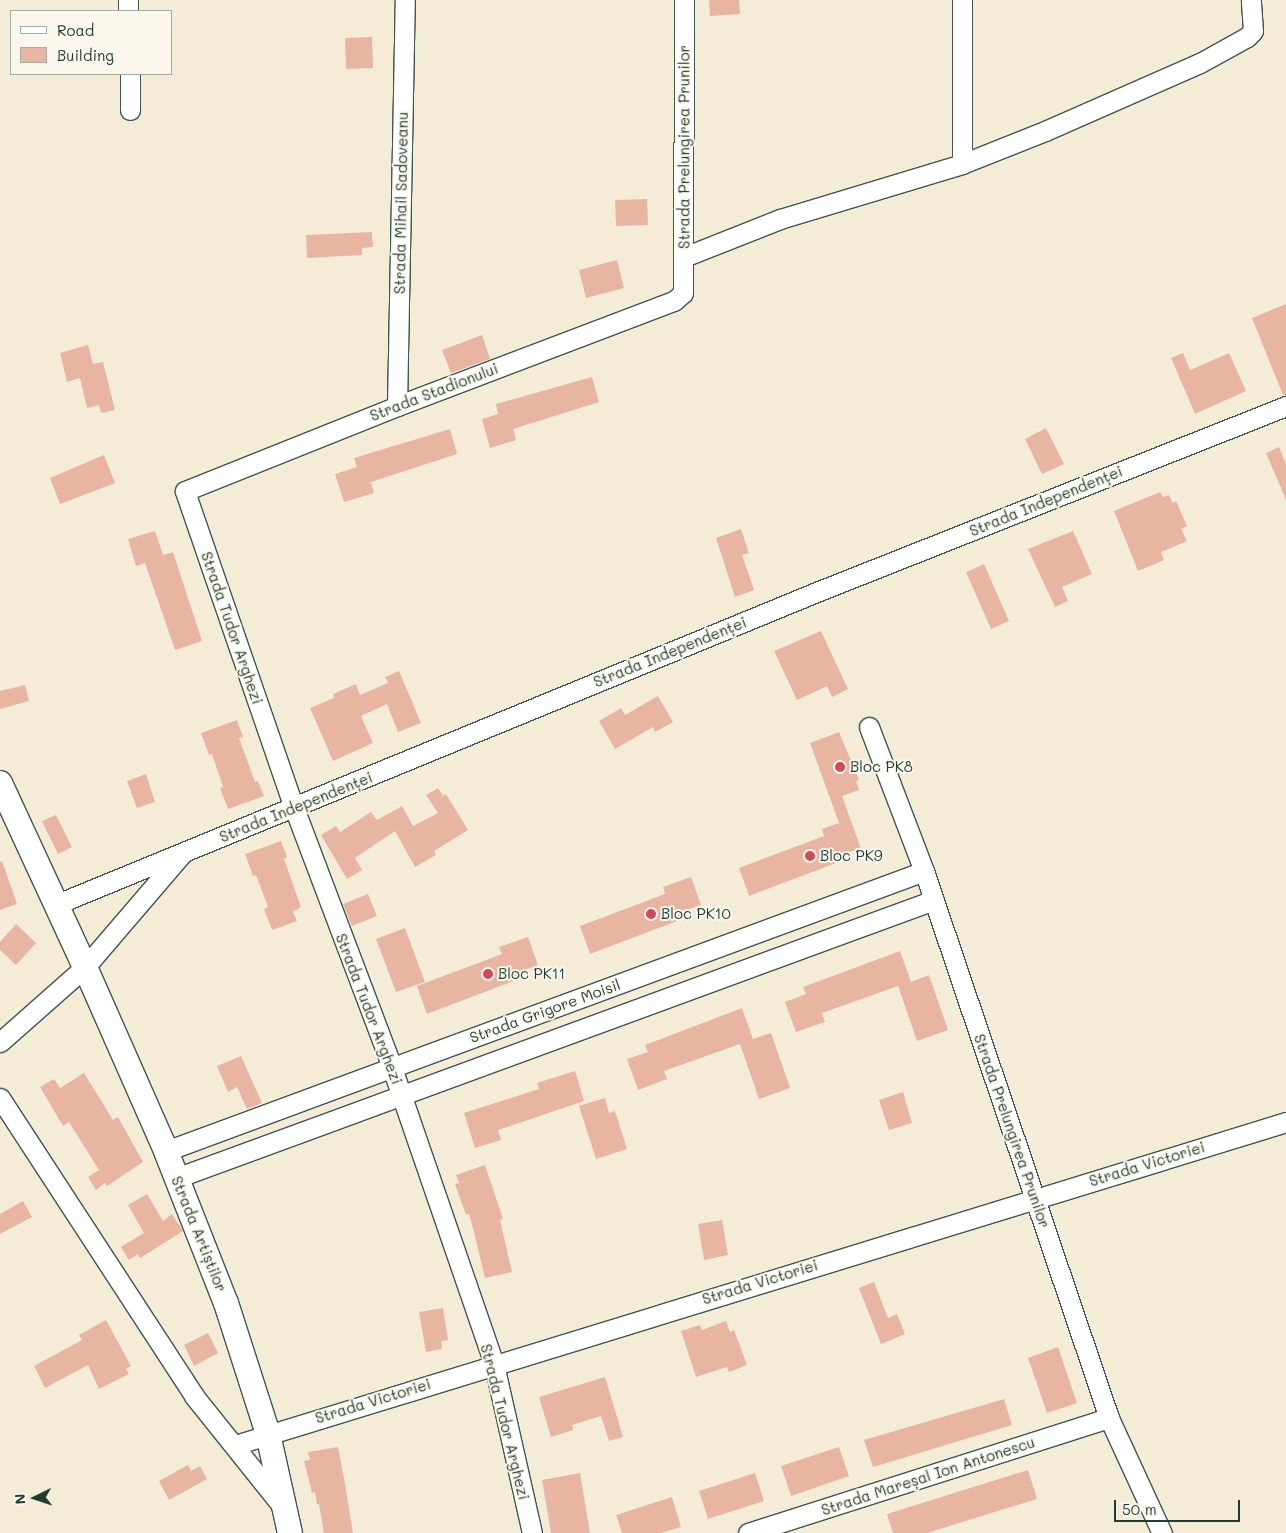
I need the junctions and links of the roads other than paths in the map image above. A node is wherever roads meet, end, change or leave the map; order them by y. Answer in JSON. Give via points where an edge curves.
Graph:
{"nodes":[{"id":1,"x":404,"y":0,"type":"edge"},
{"id":2,"x":684,"y":0,"type":"edge"},
{"id":3,"x":962,"y":0,"type":"edge"},
{"id":4,"x":1251,"y":0,"type":"edge"},
{"id":5,"x":130,"y":75,"type":"edge"},
{"id":6,"x":130,"y":110,"type":"dead end"},
{"id":7,"x":962,"y":164,"type":"junction"},
{"id":8,"x":684,"y":257,"type":"junction"},
{"id":9,"x":683,"y":293,"type":"joint"},
{"id":10,"x":397,"y":406,"type":"junction"},
{"id":11,"x":1286,"y":406,"type":"edge"},
{"id":12,"x":185,"y":492,"type":"joint"},
{"id":13,"x":869,"y":727,"type":"dead end"},
{"id":14,"x":0,"y":783,"type":"edge"},
{"id":15,"x":294,"y":808,"type":"junction"},
{"id":16,"x":183,"y":853,"type":"junction"},
{"id":17,"x":924,"y":871,"type":"junction"},
{"id":18,"x":934,"y":900,"type":"junction"},
{"id":19,"x":56,"y":904,"type":"junction"},
{"id":20,"x":85,"y":967,"type":"junction"},
{"id":21,"x":0,"y":1042,"type":"edge"},
{"id":22,"x":392,"y":1067,"type":"junction"},
{"id":23,"x":402,"y":1096,"type":"junction"},
{"id":24,"x":0,"y":1098,"type":"edge"},
{"id":25,"x":1286,"y":1122,"type":"edge"},
{"id":26,"x":166,"y":1151,"type":"junction"},
{"id":27,"x":176,"y":1178,"type":"junction"},
{"id":28,"x":1034,"y":1198,"type":"junction"},
{"id":29,"x":494,"y":1364,"type":"junction"},
{"id":30,"x":1108,"y":1418,"type":"junction"},
{"id":31,"x":268,"y":1434,"type":"junction"},
{"id":32,"x":235,"y":1445,"type":"junction"},
{"id":33,"x":288,"y":1522,"type":"edge"},
{"id":34,"x":532,"y":1533,"type":"edge"},
{"id":35,"x":748,"y":1533,"type":"edge"},
{"id":36,"x":1162,"y":1533,"type":"edge"}],
"edges":[{"from":1,"to":10,"type":"street","name":"Strada Mihail Sadoveanu"},
{"from":2,"to":8,"type":"street","name":"Strada Prelungirea Prunilor"},
{"from":3,"to":7,"type":"street"},
{"from":4,"to":7,"type":"street","via":[[1253,31],[1247,37],[1200,63]]},
{"from":5,"to":6,"type":"street"},
{"from":7,"to":8,"type":"street","via":[[780,219]]},
{"from":8,"to":9,"type":"street","name":"Strada Prelungirea Prunilor"},
{"from":9,"to":10,"type":"street","name":"Strada Stadionului","via":[[674,301]]},
{"from":10,"to":12,"type":"street","name":"Strada Stadionului"},
{"from":11,"to":15,"type":"street","name":"Strada Independenței","via":[[814,593]]},
{"from":12,"to":15,"type":"street","name":"Strada Tudor Arghezi"},
{"from":13,"to":17,"type":"street","name":"Strada Prelungirea Prunilor"},
{"from":14,"to":19,"type":"street","name":"Strada Artiștilor"},
{"from":15,"to":16,"type":"street","name":"Strada Independenței"},
{"from":15,"to":22,"type":"street","name":"Strada Tudor Arghezi"},
{"from":16,"to":19,"type":"street","name":"Strada Independenței"},
{"from":16,"to":20,"type":"street"},
{"from":17,"to":18,"type":"street","name":"Strada Prelungirea Prunilor"},
{"from":17,"to":22,"type":"street","name":"Strada Grigore Moisil"},
{"from":18,"to":23,"type":"street","name":"Strada Grigore Moisil"},
{"from":18,"to":28,"type":"street","name":"Strada Prelungirea Prunilor"},
{"from":19,"to":20,"type":"street","name":"Strada Artiștilor"},
{"from":20,"to":21,"type":"street"},
{"from":20,"to":26,"type":"street","name":"Strada Artiștilor"},
{"from":22,"to":23,"type":"street","name":"Strada Tudor Arghezi"},
{"from":22,"to":26,"type":"street","name":"Strada Grigore Moisil"},
{"from":23,"to":27,"type":"street","name":"Strada Grigore Moisil"},
{"from":23,"to":29,"type":"street","name":"Strada Tudor Arghezi"},
{"from":24,"to":32,"type":"street","name":"Strada Artiștilor","via":[[194,1396]]},
{"from":25,"to":28,"type":"street","name":"Strada Victoriei"},
{"from":26,"to":27,"type":"street","name":"Strada Artiștilor"},
{"from":27,"to":31,"type":"street","name":"Strada Artiștilor","via":[[238,1336]]},
{"from":28,"to":29,"type":"street","name":"Strada Victoriei"},
{"from":28,"to":30,"type":"street","name":"Strada Prelungirea Prunilor"},
{"from":29,"to":31,"type":"street","name":"Strada Victoriei"},
{"from":29,"to":34,"type":"street","name":"Strada Tudor Arghezi"},
{"from":30,"to":35,"type":"street","name":"Strada Mareșal Ion Antonescu"},
{"from":30,"to":36,"type":"street","name":"Strada Prelungirea Prunilor"},
{"from":31,"to":32,"type":"street","name":"Strada Victoriei"},
{"from":31,"to":33,"type":"street","name":"Strada Artiștilor"},
{"from":32,"to":33,"type":"street","name":"Strada Artiștilor"}]}
